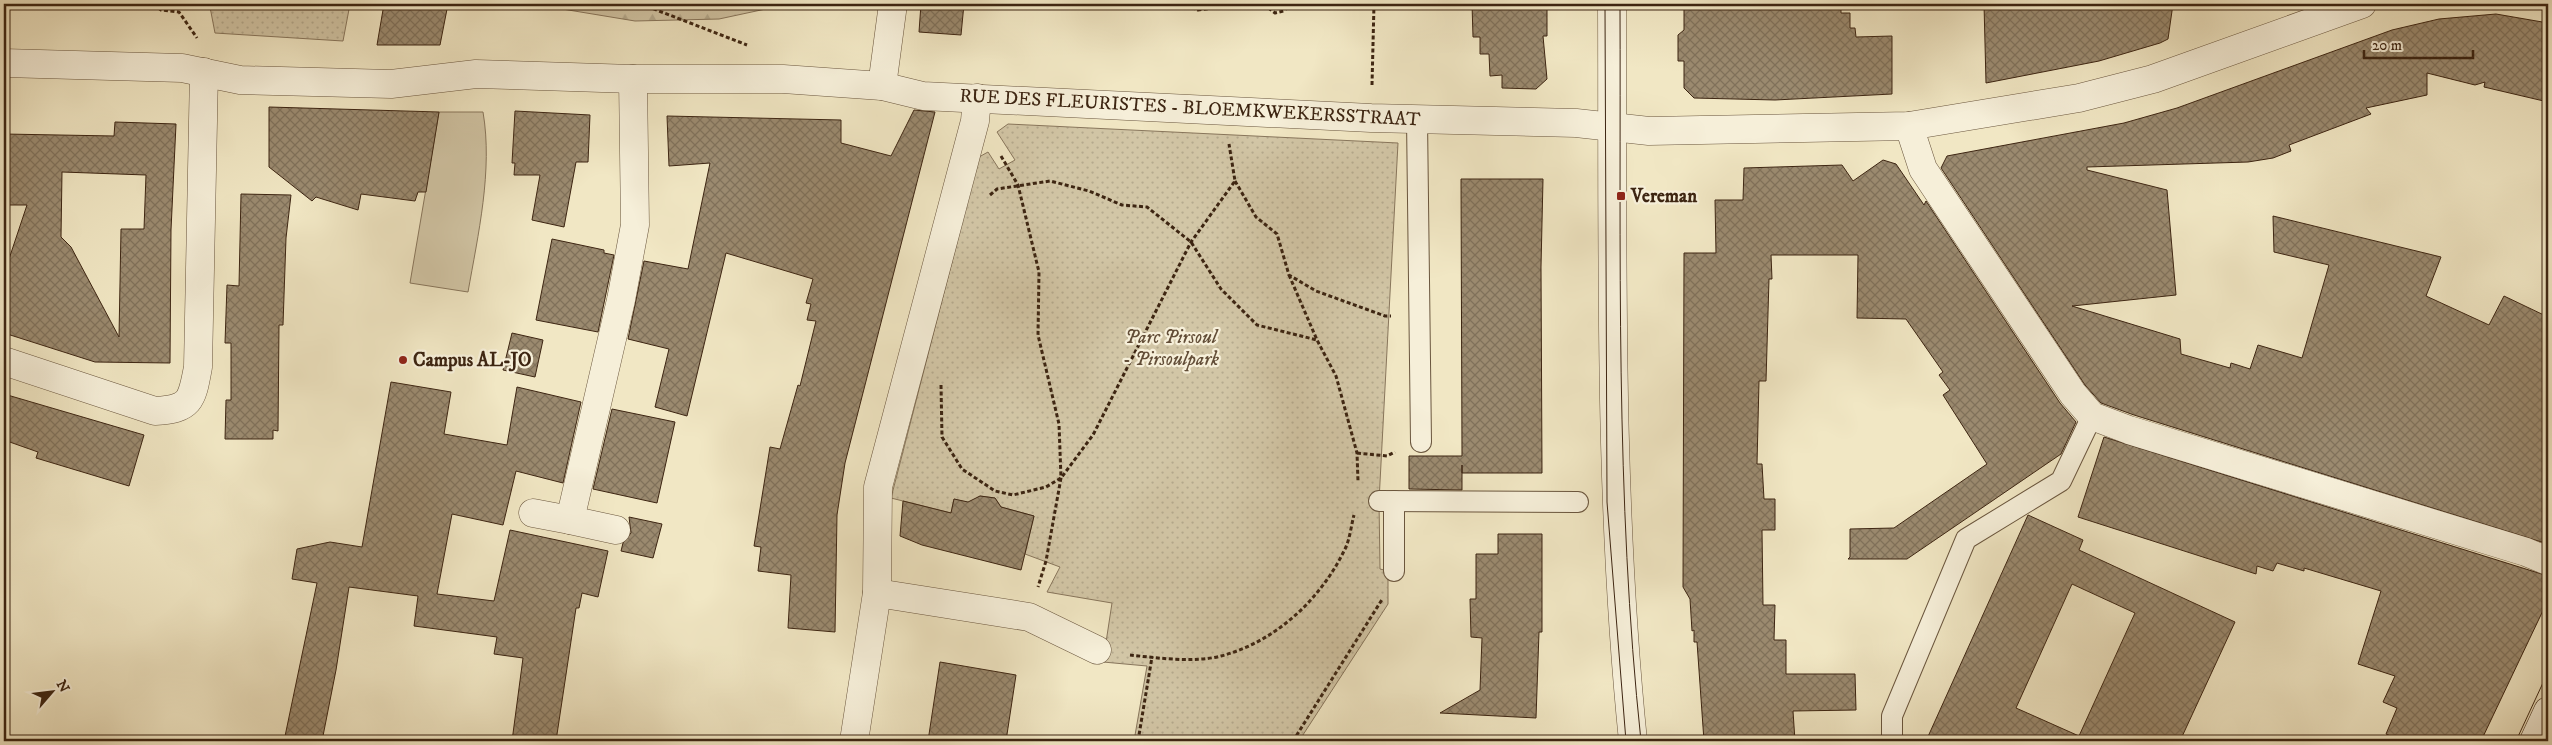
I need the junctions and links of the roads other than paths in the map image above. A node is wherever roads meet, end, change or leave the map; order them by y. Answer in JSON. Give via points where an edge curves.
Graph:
{"nodes":[{"id":1,"x":893,"y":4,"type":"edge"},
{"id":2,"x":1612,"y":4,"type":"edge"},
{"id":3,"x":2362,"y":4,"type":"edge"},
{"id":4,"x":4,"y":63,"type":"edge"},
{"id":5,"x":204,"y":72,"type":"junction"},
{"id":6,"x":633,"y":79,"type":"junction"},
{"id":7,"x":882,"y":86,"type":"junction"},
{"id":8,"x":977,"y":98,"type":"junction"},
{"id":9,"x":1417,"y":119,"type":"junction"},
{"id":10,"x":1909,"y":126,"type":"junction"},
{"id":11,"x":1613,"y":127,"type":"junction"},
{"id":12,"x":4,"y":361,"type":"edge"},
{"id":13,"x":2092,"y":416,"type":"junction"},
{"id":14,"x":1421,"y":442,"type":"dead end"},
{"id":15,"x":1578,"y":502,"type":"dead end"},
{"id":16,"x":534,"y":513,"type":"dead end"},
{"id":17,"x":570,"y":520,"type":"junction"},
{"id":18,"x":616,"y":530,"type":"dead end"},
{"id":19,"x":2548,"y":561,"type":"edge"},
{"id":20,"x":1394,"y":571,"type":"road end"},
{"id":21,"x":877,"y":593,"type":"junction"},
{"id":22,"x":1097,"y":650,"type":"dead end"},
{"id":23,"x":2548,"y":711,"type":"edge"},
{"id":24,"x":854,"y":741,"type":"edge"},
{"id":25,"x":1634,"y":741,"type":"edge"},
{"id":26,"x":1892,"y":741,"type":"edge"},
{"id":27,"x":2534,"y":741,"type":"edge"}],
"edges":[{"from":1,"to":7,"type":"street"},
{"from":2,"to":11,"type":"street"},
{"from":3,"to":10,"type":"street","name":"RUE DES FLEURISTES - BLOEMKWEKERSSTRAAT","via":[[2153,80],[2079,98]]},
{"from":4,"to":5,"type":"street","name":"RUE DES FLEURISTES - BLOEMKWEKERSSTRAAT","via":[[182,68]]},
{"from":5,"to":6,"type":"street","name":"RUE DES FLEURISTES - BLOEMKWEKERSSTRAAT","via":[[240,80],[391,84],[476,74]]},
{"from":5,"to":12,"type":"street","via":[[198,367],[193,396],[177,410],[155,410]]},
{"from":6,"to":7,"type":"street","name":"RUE DES FLEURISTES - BLOEMKWEKERSSTRAAT","via":[[783,79]]},
{"from":6,"to":17,"type":"street","via":[[635,226],[622,300]]},
{"from":7,"to":8,"type":"street","name":"RUE DES FLEURISTES - BLOEMKWEKERSSTRAAT","via":[[924,96]]},
{"from":8,"to":9,"type":"street","name":"RUE DES FLEURISTES - BLOEMKWEKERSSTRAAT"},
{"from":8,"to":21,"type":"street","via":[[975,121],[878,487]]},
{"from":9,"to":11,"type":"street","name":"RUE DES FLEURISTES - BLOEMKWEKERSSTRAAT"},
{"from":9,"to":14,"type":"lane"},
{"from":10,"to":11,"type":"street","name":"RUE DES FLEURISTES - BLOEMKWEKERSSTRAAT","via":[[1661,131]]},
{"from":10,"to":13,"type":"street","via":[[1923,169],[2073,394]]},
{"from":11,"to":25,"type":"street","via":[[1616,501],[1626,675]]},
{"from":13,"to":19,"type":"street"},
{"from":13,"to":26,"type":"lane","via":[[2061,481],[1966,539],[1892,716]]},
{"from":15,"to":20,"type":"lane","via":[[1386,501]]},
{"from":16,"to":17,"type":"street"},
{"from":17,"to":18,"type":"street"},
{"from":21,"to":22,"type":"street","via":[[1030,616]]},
{"from":21,"to":24,"type":"street"},
{"from":23,"to":27,"type":"street"}]}
